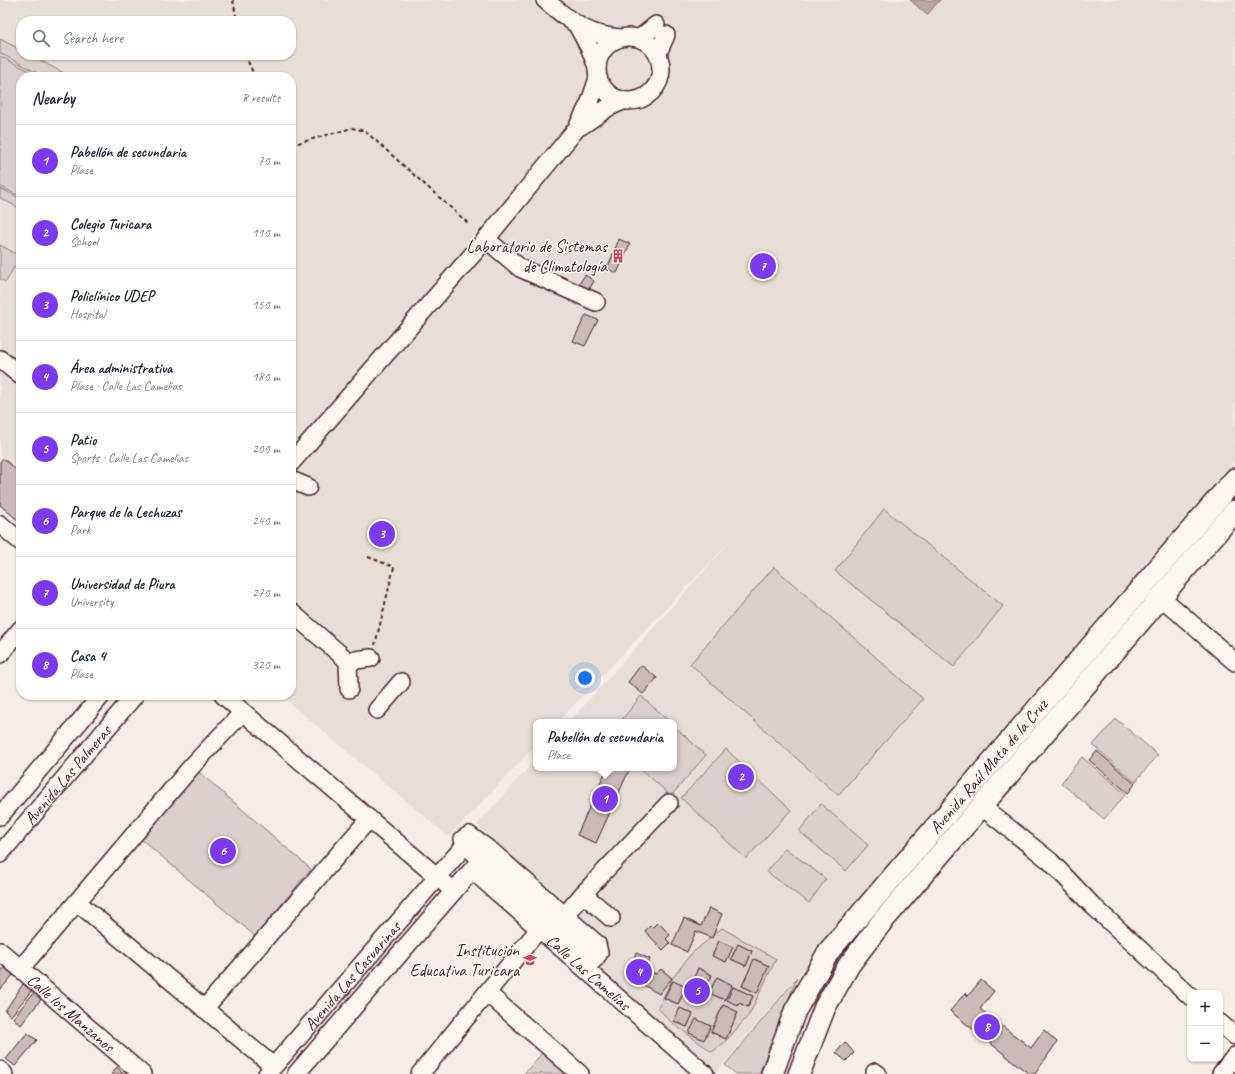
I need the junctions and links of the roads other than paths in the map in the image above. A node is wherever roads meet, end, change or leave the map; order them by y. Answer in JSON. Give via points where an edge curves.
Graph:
{"nodes":[{"id":1,"x":545,"y":0,"type":"edge"},
{"id":2,"x":578,"y":27,"type":"junction"},
{"id":3,"x":620,"y":38,"type":"junction"},
{"id":4,"x":640,"y":38,"type":"junction"},
{"id":5,"x":658,"y":53,"type":"junction"},
{"id":6,"x":598,"y":72,"type":"junction"},
{"id":7,"x":623,"y":101,"type":"junction"},
{"id":8,"x":577,"y":128,"type":"junction"},
{"id":9,"x":486,"y":240,"type":"junction"},
{"id":10,"x":596,"y":302,"type":"dead end"},
{"id":11,"x":0,"y":359,"type":"edge"},
{"id":12,"x":16,"y":372,"type":"edge"},
{"id":13,"x":296,"y":457,"type":"edge"},
{"id":14,"x":1235,"y":478,"type":"edge"},
{"id":15,"x":296,"y":482,"type":"edge"},
{"id":16,"x":308,"y":487,"type":"dead end"},
{"id":17,"x":1235,"y":511,"type":"edge"},
{"id":18,"x":3,"y":532,"type":"edge"},
{"id":19,"x":16,"y":539,"type":"edge"},
{"id":20,"x":1161,"y":597,"type":"junction"},
{"id":21,"x":296,"y":616,"type":"edge"},
{"id":22,"x":16,"y":635,"type":"edge"},
{"id":23,"x":0,"y":654,"type":"edge"},
{"id":24,"x":371,"y":658,"type":"road end"},
{"id":25,"x":348,"y":661,"type":"junction"},
{"id":26,"x":1235,"y":662,"type":"edge"},
{"id":27,"x":401,"y":682,"type":"dead end"},
{"id":28,"x":349,"y":689,"type":"dead end"},
{"id":29,"x":98,"y":700,"type":"edge"},
{"id":30,"x":131,"y":700,"type":"edge"},
{"id":31,"x":229,"y":700,"type":"edge"},
{"id":32,"x":376,"y":710,"type":"dead end"},
{"id":33,"x":242,"y":712,"type":"junction"},
{"id":34,"x":669,"y":802,"type":"dead end"},
{"id":35,"x":981,"y":806,"type":"junction"},
{"id":36,"x":0,"y":816,"type":"edge"},
{"id":37,"x":369,"y":819,"type":"junction"},
{"id":38,"x":465,"y":845,"type":"junction"},
{"id":39,"x":0,"y":854,"type":"edge"},
{"id":40,"x":478,"y":866,"type":"junction"},
{"id":41,"x":437,"y":876,"type":"junction"},
{"id":42,"x":454,"y":890,"type":"junction"},
{"id":43,"x":583,"y":894,"type":"junction"},
{"id":44,"x":77,"y":902,"type":"junction"},
{"id":45,"x":564,"y":915,"type":"junction"},
{"id":46,"x":612,"y":918,"type":"dead end"},
{"id":47,"x":539,"y":929,"type":"junction"},
{"id":48,"x":0,"y":951,"type":"edge"},
{"id":49,"x":20,"y":968,"type":"junction"},
{"id":50,"x":487,"y":993,"type":"junction"},
{"id":51,"x":1187,"y":993,"type":"edge"},
{"id":52,"x":204,"y":1009,"type":"junction"},
{"id":53,"x":1223,"y":1026,"type":"edge"},
{"id":54,"x":1235,"y":1036,"type":"edge"},
{"id":55,"x":1235,"y":1056,"type":"edge"},
{"id":56,"x":0,"y":1070,"type":"edge"},
{"id":57,"x":270,"y":1070,"type":"edge"},
{"id":58,"x":4,"y":1074,"type":"edge"},
{"id":59,"x":142,"y":1074,"type":"edge"},
{"id":60,"x":296,"y":1074,"type":"edge"},
{"id":61,"x":420,"y":1074,"type":"edge"},
{"id":62,"x":580,"y":1074,"type":"edge"},
{"id":63,"x":705,"y":1074,"type":"edge"},
{"id":64,"x":772,"y":1074,"type":"edge"},
{"id":65,"x":798,"y":1074,"type":"edge"},
{"id":66,"x":1221,"y":1074,"type":"edge"}],
"edges":[{"from":1,"to":2,"type":"street"},
{"from":2,"to":3,"type":"street","via":[[601,36]]},
{"from":2,"to":6,"type":"street","via":[[590,49]]},
{"from":3,"to":4,"type":"street"},
{"from":3,"to":6,"type":"street","via":[[606,46],[598,59]]},
{"from":4,"to":5,"type":"street"},
{"from":4,"to":5,"type":"street","via":[[661,30]]},
{"from":5,"to":7,"type":"street","via":[[662,71],[656,88],[641,99]]},
{"from":6,"to":7,"type":"street","via":[[601,84],[610,95]]},
{"from":6,"to":8,"type":"street","via":[[590,102]]},
{"from":7,"to":8,"type":"street"},
{"from":8,"to":9,"type":"street"},
{"from":9,"to":10,"type":"street","via":[[520,268]]},
{"from":9,"to":13,"type":"street"},
{"from":11,"to":12,"type":"street"},
{"from":14,"to":64,"type":"main road","name":"Avenida Raúl Mata de la Cruz","via":[[830,951],[795,1011]]},
{"from":15,"to":16,"type":"street"},
{"from":17,"to":20,"type":"main road","name":"Avenida Raúl Mata de la Cruz"},
{"from":18,"to":19,"type":"street"},
{"from":20,"to":26,"type":"street"},
{"from":20,"to":35,"type":"main road","name":"Avenida Raúl Mata de la Cruz"},
{"from":21,"to":25,"type":"street"},
{"from":22,"to":23,"type":"street"},
{"from":24,"to":25,"type":"street"},
{"from":25,"to":28,"type":"street"},
{"from":27,"to":32,"type":"street"},
{"from":29,"to":36,"type":"street","name":"Avenida Las Palmeras"},
{"from":30,"to":39,"type":"street","name":"Avenida Las Palmeras"},
{"from":31,"to":33,"type":"street"},
{"from":33,"to":37,"type":"street"},
{"from":33,"to":44,"type":"street","via":[[192,766]]},
{"from":34,"to":43,"type":"street"},
{"from":35,"to":51,"type":"street","via":[[1050,862],[1092,905]]},
{"from":35,"to":65,"type":"main road","name":"Avenida Raúl Mata de la Cruz","via":[[881,922],[849,965],[825,1007]]},
{"from":37,"to":41,"type":"street"},
{"from":37,"to":52,"type":"street"},
{"from":38,"to":40,"type":"street"},
{"from":38,"to":41,"type":"street","name":"Avenida Las Casuarinas"},
{"from":38,"to":45,"type":"street","name":"Avenida Las Casuarinas","via":[[463,838],[469,835],[477,840]]},
{"from":40,"to":42,"type":"street","name":"Avenida Las Casuarinas"},
{"from":40,"to":45,"type":"street","via":[[594,960],[599,953],[597,944]]},
{"from":40,"to":47,"type":"street","name":"Calle Las Camelias"},
{"from":41,"to":42,"type":"street"},
{"from":41,"to":57,"type":"street","name":"Avenida Las Casuarinas"},
{"from":42,"to":60,"type":"street","name":"Avenida Las Casuarinas"},
{"from":43,"to":45,"type":"street"},
{"from":43,"to":46,"type":"street"},
{"from":44,"to":49,"type":"street"},
{"from":44,"to":52,"type":"street"},
{"from":47,"to":50,"type":"street"},
{"from":47,"to":63,"type":"street","name":"Calle Las Camelias"},
{"from":48,"to":49,"type":"street","name":"Calle los Manzanos"},
{"from":49,"to":59,"type":"street","name":"Calle los Manzanos"},
{"from":50,"to":61,"type":"street"},
{"from":50,"to":62,"type":"street"},
{"from":52,"to":57,"type":"street"},
{"from":53,"to":54,"type":"street"},
{"from":55,"to":66,"type":"street"},
{"from":56,"to":58,"type":"street"}]}
